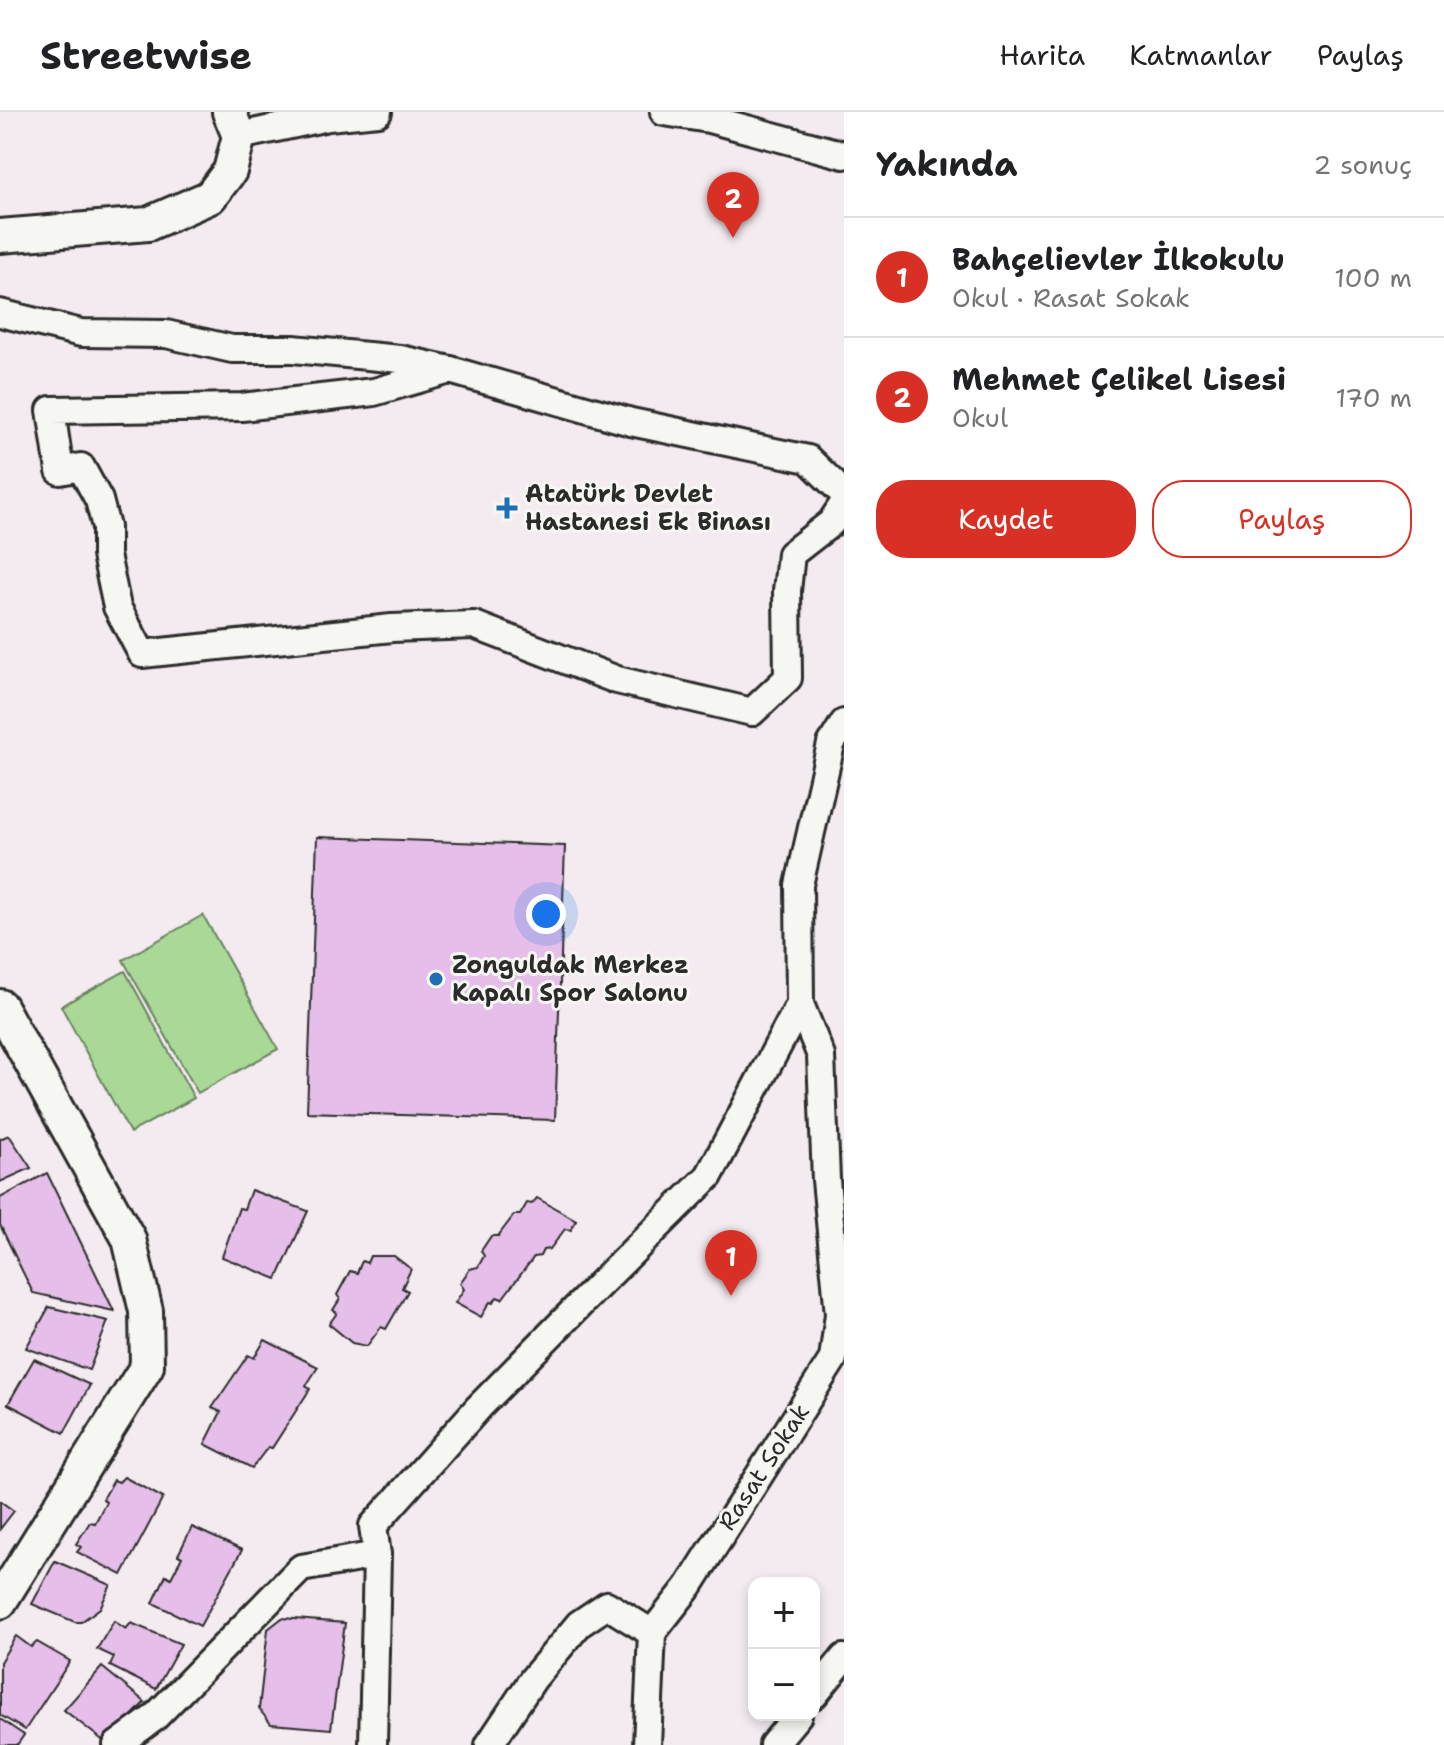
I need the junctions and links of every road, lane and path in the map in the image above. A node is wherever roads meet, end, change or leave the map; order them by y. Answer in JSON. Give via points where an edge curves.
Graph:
{"nodes":[{"id":1,"x":378,"y":112,"type":"edge"},
{"id":2,"x":664,"y":112,"type":"edge"},
{"id":3,"x":234,"y":124,"type":"edge"},
{"id":4,"x":844,"y":155,"type":"edge"},
{"id":5,"x":0,"y":236,"type":"edge"},
{"id":6,"x":0,"y":313,"type":"edge"},
{"id":7,"x":450,"y":370,"type":"junction"},
{"id":8,"x":844,"y":494,"type":"edge"},
{"id":9,"x":844,"y":503,"type":"edge"},
{"id":10,"x":844,"y":723,"type":"edge"},
{"id":11,"x":800,"y":1004,"type":"junction"},
{"id":12,"x":0,"y":1006,"type":"edge"},
{"id":13,"x":377,"y":1555,"type":"junction"},
{"id":14,"x":0,"y":1602,"type":"edge"},
{"id":15,"x":652,"y":1633,"type":"junction"},
{"id":16,"x":844,"y":1658,"type":"edge"},
{"id":17,"x":820,"y":1688,"type":"edge"},
{"id":18,"x":793,"y":1721,"type":"edge"},
{"id":19,"x":117,"y":1745,"type":"edge"},
{"id":20,"x":373,"y":1745,"type":"edge"},
{"id":21,"x":489,"y":1745,"type":"edge"},
{"id":22,"x":647,"y":1745,"type":"edge"},
{"id":23,"x":773,"y":1745,"type":"edge"}],
"edges":[{"from":1,"to":3,"type":"street"},
{"from":2,"to":4,"type":"street"},
{"from":3,"to":5,"type":"street","via":[[230,171],[210,197],[148,224]]},
{"from":6,"to":7,"type":"street","via":[[81,333],[166,334],[232,349],[400,359]]},
{"from":7,"to":8,"type":"street","via":[[631,422],[808,459]]},
{"from":7,"to":9,"type":"street","via":[[374,392],[242,407],[51,410],[60,471],[81,467],[99,500],[117,607],[142,654],[392,628],[474,625],[617,680],[752,712],[788,678],[791,554],[831,523]]},
{"from":10,"to":11,"type":"street","via":[[831,744],[799,885]]},
{"from":11,"to":13,"type":"street","via":[[709,1176],[479,1407],[373,1526]]},
{"from":11,"to":15,"type":"street","name":"Rasat Sokak","via":[[821,1056],[839,1314],[833,1359],[689,1586]]},
{"from":12,"to":14,"type":"street","via":[[129,1239],[146,1311],[147,1366]]},
{"from":13,"to":19,"type":"street","via":[[301,1568],[154,1718]]},
{"from":13,"to":20,"type":"street"},
{"from":15,"to":21,"type":"street","via":[[607,1605],[579,1624],[533,1679]]},
{"from":15,"to":22,"type":"street"},
{"from":16,"to":17,"type":"street"},
{"from":18,"to":23,"type":"street"}]}
